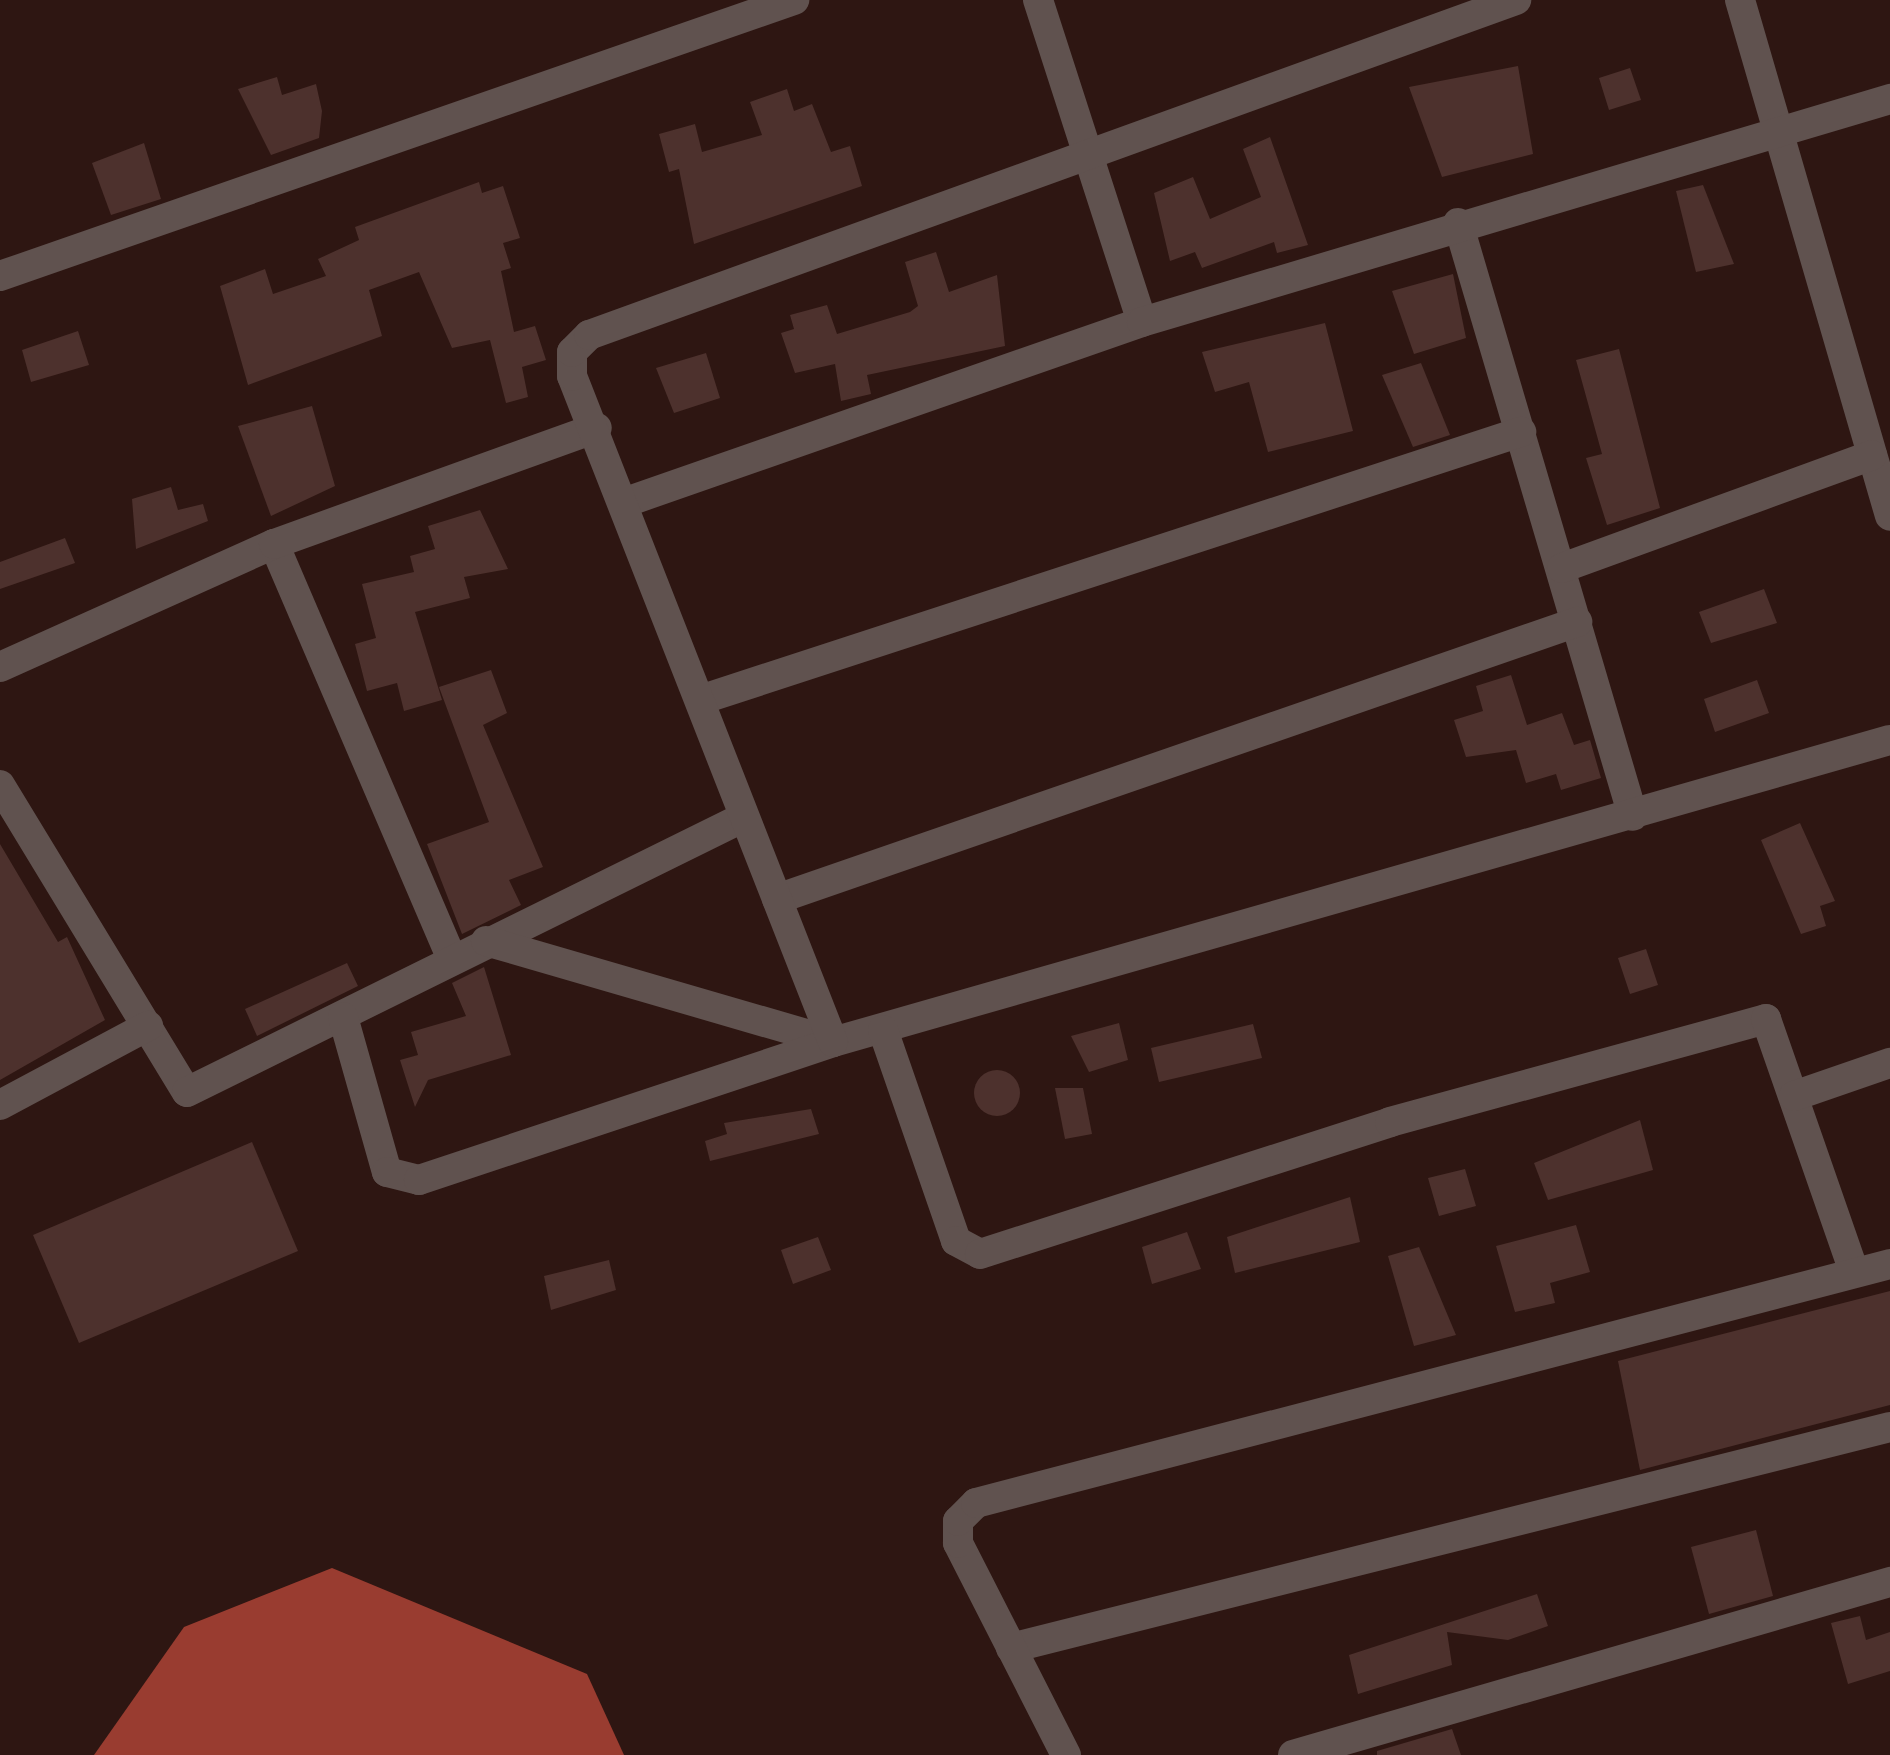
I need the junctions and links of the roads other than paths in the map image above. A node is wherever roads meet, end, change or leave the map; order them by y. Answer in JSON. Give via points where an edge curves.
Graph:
{"nodes":[{"id":1,"x":794,"y":0,"type":"edge"},
{"id":2,"x":1039,"y":0,"type":"edge"},
{"id":3,"x":1516,"y":0,"type":"edge"},
{"id":4,"x":1740,"y":0,"type":"edge"},
{"id":5,"x":1890,"y":99,"type":"edge"},
{"id":6,"x":1778,"y":130,"type":"junction"},
{"id":7,"x":1089,"y":158,"type":"junction"},
{"id":8,"x":1458,"y":223,"type":"junction"},
{"id":9,"x":0,"y":276,"type":"edge"},
{"id":10,"x":1142,"y":322,"type":"junction"},
{"id":11,"x":597,"y":428,"type":"junction"},
{"id":12,"x":1521,"y":433,"type":"junction"},
{"id":13,"x":1872,"y":455,"type":"junction"},
{"id":14,"x":628,"y":501,"type":"junction"},
{"id":15,"x":1890,"y":516,"type":"edge"},
{"id":16,"x":274,"y":544,"type":"junction"},
{"id":17,"x":1562,"y":568,"type":"junction"},
{"id":18,"x":1577,"y":622,"type":"junction"},
{"id":19,"x":0,"y":667,"type":"edge"},
{"id":20,"x":700,"y":700,"type":"junction"},
{"id":21,"x":1890,"y":740,"type":"edge"},
{"id":22,"x":0,"y":784,"type":"edge"},
{"id":23,"x":1633,"y":816,"type":"junction"},
{"id":24,"x":742,"y":818,"type":"junction"},
{"id":25,"x":777,"y":899,"type":"junction"},
{"id":26,"x":486,"y":941,"type":"junction"},
{"id":27,"x":451,"y":957,"type":"junction"},
{"id":28,"x":343,"y":1017,"type":"junction"},
{"id":29,"x":148,"y":1026,"type":"junction"},
{"id":30,"x":883,"y":1030,"type":"junction"},
{"id":31,"x":833,"y":1042,"type":"junction"},
{"id":32,"x":1890,"y":1063,"type":"edge"},
{"id":33,"x":1794,"y":1096,"type":"junction"},
{"id":34,"x":0,"y":1106,"type":"edge"},
{"id":35,"x":1890,"y":1264,"type":"edge"},
{"id":36,"x":1854,"y":1272,"type":"junction"},
{"id":37,"x":1890,"y":1427,"type":"edge"},
{"id":38,"x":1890,"y":1582,"type":"edge"},
{"id":39,"x":1011,"y":1648,"type":"junction"},
{"id":40,"x":1066,"y":1755,"type":"edge"},
{"id":41,"x":1294,"y":1755,"type":"edge"}],
"edges":[{"from":1,"to":9,"type":"street"},
{"from":2,"to":7,"type":"street"},
{"from":3,"to":7,"type":"street"},
{"from":4,"to":6,"type":"street"},
{"from":5,"to":6,"type":"street"},
{"from":6,"to":8,"type":"street"},
{"from":6,"to":13,"type":"street"},
{"from":7,"to":10,"type":"street"},
{"from":7,"to":11,"type":"street","via":[[590,335],[572,352],[572,376]]},
{"from":8,"to":10,"type":"street"},
{"from":8,"to":12,"type":"street"},
{"from":10,"to":14,"type":"street"},
{"from":11,"to":14,"type":"street"},
{"from":11,"to":16,"type":"street"},
{"from":12,"to":17,"type":"street"},
{"from":12,"to":20,"type":"street"},
{"from":13,"to":15,"type":"street"},
{"from":13,"to":17,"type":"street"},
{"from":14,"to":20,"type":"street"},
{"from":16,"to":19,"type":"street"},
{"from":16,"to":27,"type":"street"},
{"from":17,"to":18,"type":"street"},
{"from":18,"to":23,"type":"street"},
{"from":18,"to":25,"type":"street"},
{"from":20,"to":24,"type":"street"},
{"from":21,"to":23,"type":"street"},
{"from":22,"to":29,"type":"street"},
{"from":23,"to":30,"type":"street"},
{"from":24,"to":25,"type":"street"},
{"from":24,"to":26,"type":"street"},
{"from":25,"to":31,"type":"street"},
{"from":26,"to":27,"type":"street"},
{"from":26,"to":31,"type":"street"},
{"from":27,"to":28,"type":"street"},
{"from":28,"to":29,"type":"street","via":[[187,1092]]},
{"from":28,"to":31,"type":"street","via":[[397,1183]]},
{"from":29,"to":34,"type":"street"},
{"from":30,"to":31,"type":"street"},
{"from":30,"to":33,"type":"street","via":[[956,1240],[980,1254],[1757,1018],[1772,1028]]},
{"from":32,"to":33,"type":"street"},
{"from":33,"to":36,"type":"street"},
{"from":35,"to":36,"type":"street"},
{"from":36,"to":39,"type":"street","via":[[976,1503],[958,1521],[958,1543]]},
{"from":37,"to":39,"type":"street"},
{"from":38,"to":41,"type":"street"},
{"from":39,"to":40,"type":"street"}]}
